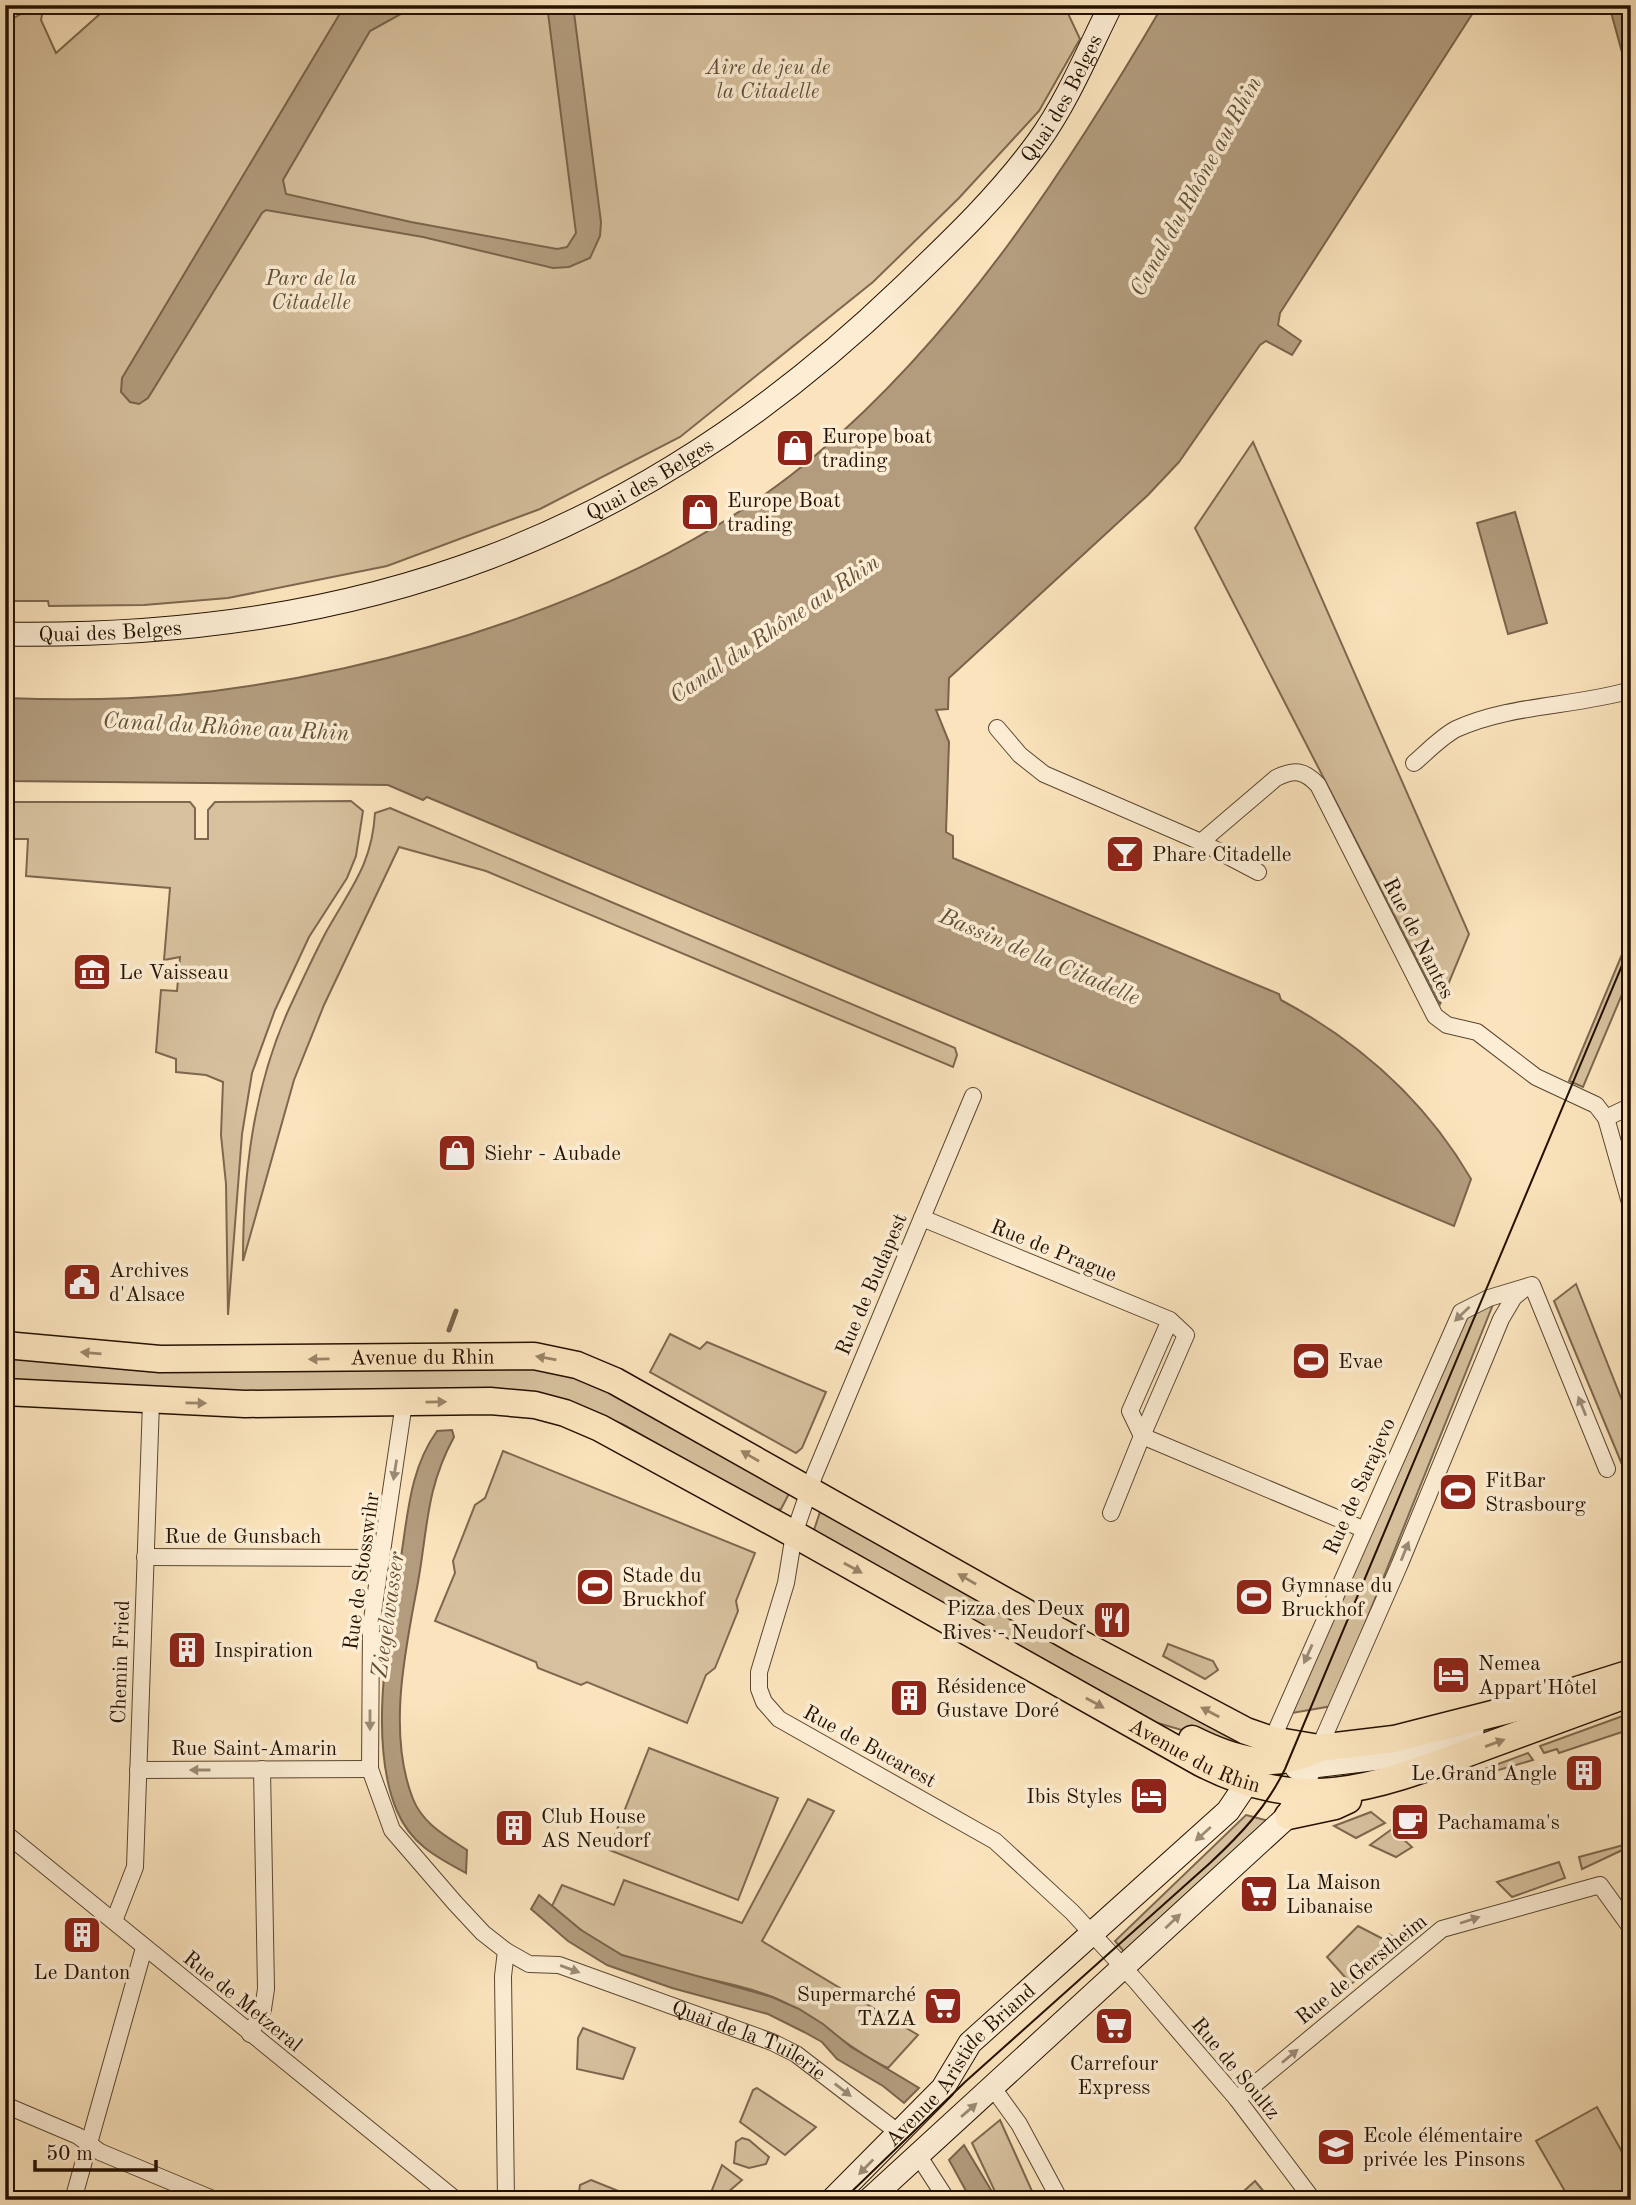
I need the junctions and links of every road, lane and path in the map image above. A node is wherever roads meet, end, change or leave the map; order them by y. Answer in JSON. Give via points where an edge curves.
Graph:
{"nodes":[{"id":1,"x":1111,"y":5,"type":"edge"},
{"id":2,"x":5,"y":634,"type":"edge"},
{"id":3,"x":1631,"y":690,"type":"edge"},
{"id":4,"x":997,"y":728,"type":"dead end"},
{"id":5,"x":1414,"y":763,"type":"dead end"},
{"id":6,"x":1201,"y":842,"type":"junction"},
{"id":7,"x":1258,"y":872,"type":"dead end"},
{"id":8,"x":973,"y":1096,"type":"dead end"},
{"id":9,"x":1631,"y":1106,"type":"edge"},
{"id":10,"x":1606,"y":1118,"type":"junction"},
{"id":11,"x":1631,"y":1206,"type":"edge"},
{"id":12,"x":922,"y":1218,"type":"junction"},
{"id":13,"x":1528,"y":1287,"type":"junction"},
{"id":14,"x":5,"y":1345,"type":"edge"},
{"id":15,"x":5,"y":1392,"type":"edge"},
{"id":16,"x":151,"y":1402,"type":"junction"},
{"id":17,"x":404,"y":1402,"type":"junction"},
{"id":18,"x":1142,"y":1436,"type":"junction"},
{"id":19,"x":1607,"y":1469,"type":"dead end"},
{"id":20,"x":810,"y":1489,"type":"junction"},
{"id":21,"x":1111,"y":1513,"type":"dead end"},
{"id":22,"x":1363,"y":1529,"type":"junction"},
{"id":23,"x":794,"y":1534,"type":"junction"},
{"id":24,"x":145,"y":1557,"type":"junction"},
{"id":25,"x":382,"y":1558,"type":"junction"},
{"id":26,"x":1631,"y":1673,"type":"edge"},
{"id":27,"x":1631,"y":1693,"type":"edge"},
{"id":28,"x":1315,"y":1758,"type":"junction"},
{"id":29,"x":1260,"y":1762,"type":"junction"},
{"id":30,"x":262,"y":1769,"type":"junction"},
{"id":31,"x":370,"y":1769,"type":"junction"},
{"id":32,"x":138,"y":1770,"type":"junction"},
{"id":33,"x":1294,"y":1804,"type":"junction"},
{"id":34,"x":5,"y":1833,"type":"edge"},
{"id":35,"x":114,"y":1921,"type":"junction"},
{"id":36,"x":1631,"y":1928,"type":"edge"},
{"id":37,"x":1092,"y":1933,"type":"junction"},
{"id":38,"x":144,"y":1948,"type":"junction"},
{"id":39,"x":506,"y":1951,"type":"junction"},
{"id":40,"x":1123,"y":1967,"type":"junction"},
{"id":41,"x":250,"y":2034,"type":"junction"},
{"id":42,"x":993,"y":2088,"type":"junction"},
{"id":43,"x":1237,"y":2099,"type":"junction"},
{"id":44,"x":5,"y":2105,"type":"edge"},
{"id":45,"x":899,"y":2133,"type":"junction"},
{"id":46,"x":90,"y":2145,"type":"junction"},
{"id":47,"x":918,"y":2155,"type":"junction"},
{"id":48,"x":73,"y":2200,"type":"edge"},
{"id":49,"x":215,"y":2200,"type":"edge"},
{"id":50,"x":456,"y":2200,"type":"edge"},
{"id":51,"x":506,"y":2200,"type":"edge"},
{"id":52,"x":832,"y":2200,"type":"edge"},
{"id":53,"x":869,"y":2200,"type":"edge"},
{"id":54,"x":947,"y":2200,"type":"edge"},
{"id":55,"x":1060,"y":2200,"type":"edge"},
{"id":56,"x":1313,"y":2200,"type":"edge"}],
"edges":[{"from":1,"to":2,"type":"main road","name":"Quai des Belges","via":[[1040,140],[972,221],[802,378],[678,466],[543,535],[412,585],[351,602],[178,630]]},
{"from":3,"to":5,"type":"street","via":[[1481,720],[1453,731]]},
{"from":4,"to":6,"type":"street","via":[[1044,774]]},
{"from":6,"to":7,"type":"street"},
{"from":6,"to":10,"type":"street","name":"Rue de Nantes","via":[[1276,778],[1290,771],[1309,775],[1435,1016],[1447,1025],[1477,1032],[1536,1077],[1591,1101]]},
{"from":8,"to":12,"type":"street","name":"Rue de Budapest"},
{"from":9,"to":10,"type":"street"},
{"from":10,"to":11,"type":"street"},
{"from":12,"to":18,"type":"street","name":"Rue de Prague","via":[[1170,1320],[1130,1411]]},
{"from":12,"to":20,"type":"street","name":"Rue de Budapest"},
{"from":19,"to":13,"type":"street","one_way":true},
{"from":13,"to":22,"type":"street","name":"Rue de Sarajevo","one_way":true,"via":[[1470,1306],[1454,1322]]},
{"from":28,"to":13,"type":"street","one_way":true,"via":[[1501,1319],[1514,1297]]},
{"from":20,"to":14,"type":"main road","name":"Avenue du Rhin","one_way":true,"via":[[615,1381],[556,1360],[502,1356],[160,1359]]},
{"from":15,"to":16,"type":"main road","name":"Avenue du Rhin"},
{"from":16,"to":17,"type":"main road","name":"Avenue du Rhin","one_way":true},
{"from":16,"to":24,"type":"street","name":"Chemin Fried"},
{"from":17,"to":23,"type":"main road","name":"Avenue du Rhin","one_way":true,"via":[[490,1401],[565,1413]]},
{"from":17,"to":25,"type":"street","name":"Rue de Stosswihr","one_way":true},
{"from":18,"to":21,"type":"street"},
{"from":18,"to":22,"type":"street"},
{"from":20,"to":23,"type":"street"},
{"from":29,"to":20,"type":"main road","name":"Avenue du Rhin","one_way":true,"via":[[1242,1730]]},
{"from":22,"to":29,"type":"street","name":"Rue de Sarajevo","one_way":true},
{"from":23,"to":29,"type":"main road","name":"Avenue du Rhin","one_way":true,"via":[[1201,1763]]},
{"from":23,"to":37,"type":"street","name":"Rue de Bucarest","via":[[786,1583],[759,1672],[764,1702],[779,1719],[995,1841]]},
{"from":24,"to":25,"type":"street","name":"Rue de Gunsbach"},
{"from":24,"to":32,"type":"street","name":"Chemin Fried"},
{"from":25,"to":31,"type":"street","name":"Rue de Stosswihr","one_way":true,"via":[[371,1626]]},
{"from":26,"to":28,"type":"main road","name":"Avenue du Rhin","via":[[1536,1703]]},
{"from":33,"to":27,"type":"main road","name":"Avenue du Rhin","one_way":true,"via":[[1385,1783]]},
{"from":28,"to":29,"type":"main road","name":"Avenue du Rhin"},
{"from":28,"to":29,"type":"main road","via":[[1274,1771]]},
{"from":28,"to":33,"type":"main road","name":"Avenue Aristide Briand"},
{"from":29,"to":33,"type":"main road","name":"Avenue du Rhin"},
{"from":29,"to":37,"type":"main road","name":"Avenue Aristide Briand","one_way":true,"via":[[1228,1811]]},
{"from":30,"to":31,"type":"street","name":"Rue Saint-Amarin"},
{"from":30,"to":32,"type":"street","name":"Rue Saint-Amarin","one_way":true},
{"from":30,"to":41,"type":"street","via":[[267,1989]]},
{"from":31,"to":39,"type":"street","name":"Rue de Stosswihr","via":[[392,1830],[464,1913]]},
{"from":32,"to":35,"type":"street","name":"Chemin Fried","via":[[135,1867]]},
{"from":40,"to":33,"type":"main road","name":"Avenue Aristide Briand","one_way":true},
{"from":34,"to":35,"type":"street","name":"Rue de Metzeral"},
{"from":35,"to":38,"type":"street","name":"Rue de Metzeral"},
{"from":43,"to":36,"type":"street","name":"Rue de Gerstheim","one_way":true,"via":[[1442,1929],[1600,1885]]},
{"from":37,"to":40,"type":"street"},
{"from":37,"to":45,"type":"main road","name":"Avenue Aristide Briand","via":[[970,2043],[943,2088]]},
{"from":38,"to":41,"type":"street","name":"Rue de Metzeral"},
{"from":38,"to":46,"type":"street"},
{"from":39,"to":45,"type":"street","name":"Quai de la Tuilerie","one_way":true,"via":[[529,1964],[559,1965],[772,2042],[796,2054]]},
{"from":39,"to":51,"type":"street"},
{"from":40,"to":42,"type":"main road","name":"Avenue Aristide Briand"},
{"from":40,"to":43,"type":"street","name":"Rue de Soultz"},
{"from":41,"to":50,"type":"street","name":"Rue de Metzeral"},
{"from":47,"to":42,"type":"main road","name":"Avenue Aristide Briand","one_way":true},
{"from":42,"to":55,"type":"street","via":[[1020,2124]]},
{"from":43,"to":56,"type":"street","name":"Rue de Soultz"},
{"from":44,"to":46,"type":"street"},
{"from":45,"to":47,"type":"main road","name":"Quai de la Tuilerie"},
{"from":45,"to":52,"type":"main road","name":"Avenue Aristide Briand","one_way":true},
{"from":46,"to":48,"type":"street"},
{"from":46,"to":49,"type":"street"},
{"from":47,"to":53,"type":"main road","name":"Avenue Aristide Briand"},
{"from":47,"to":54,"type":"street","name":"Quai de la Tuilerie"}]}
